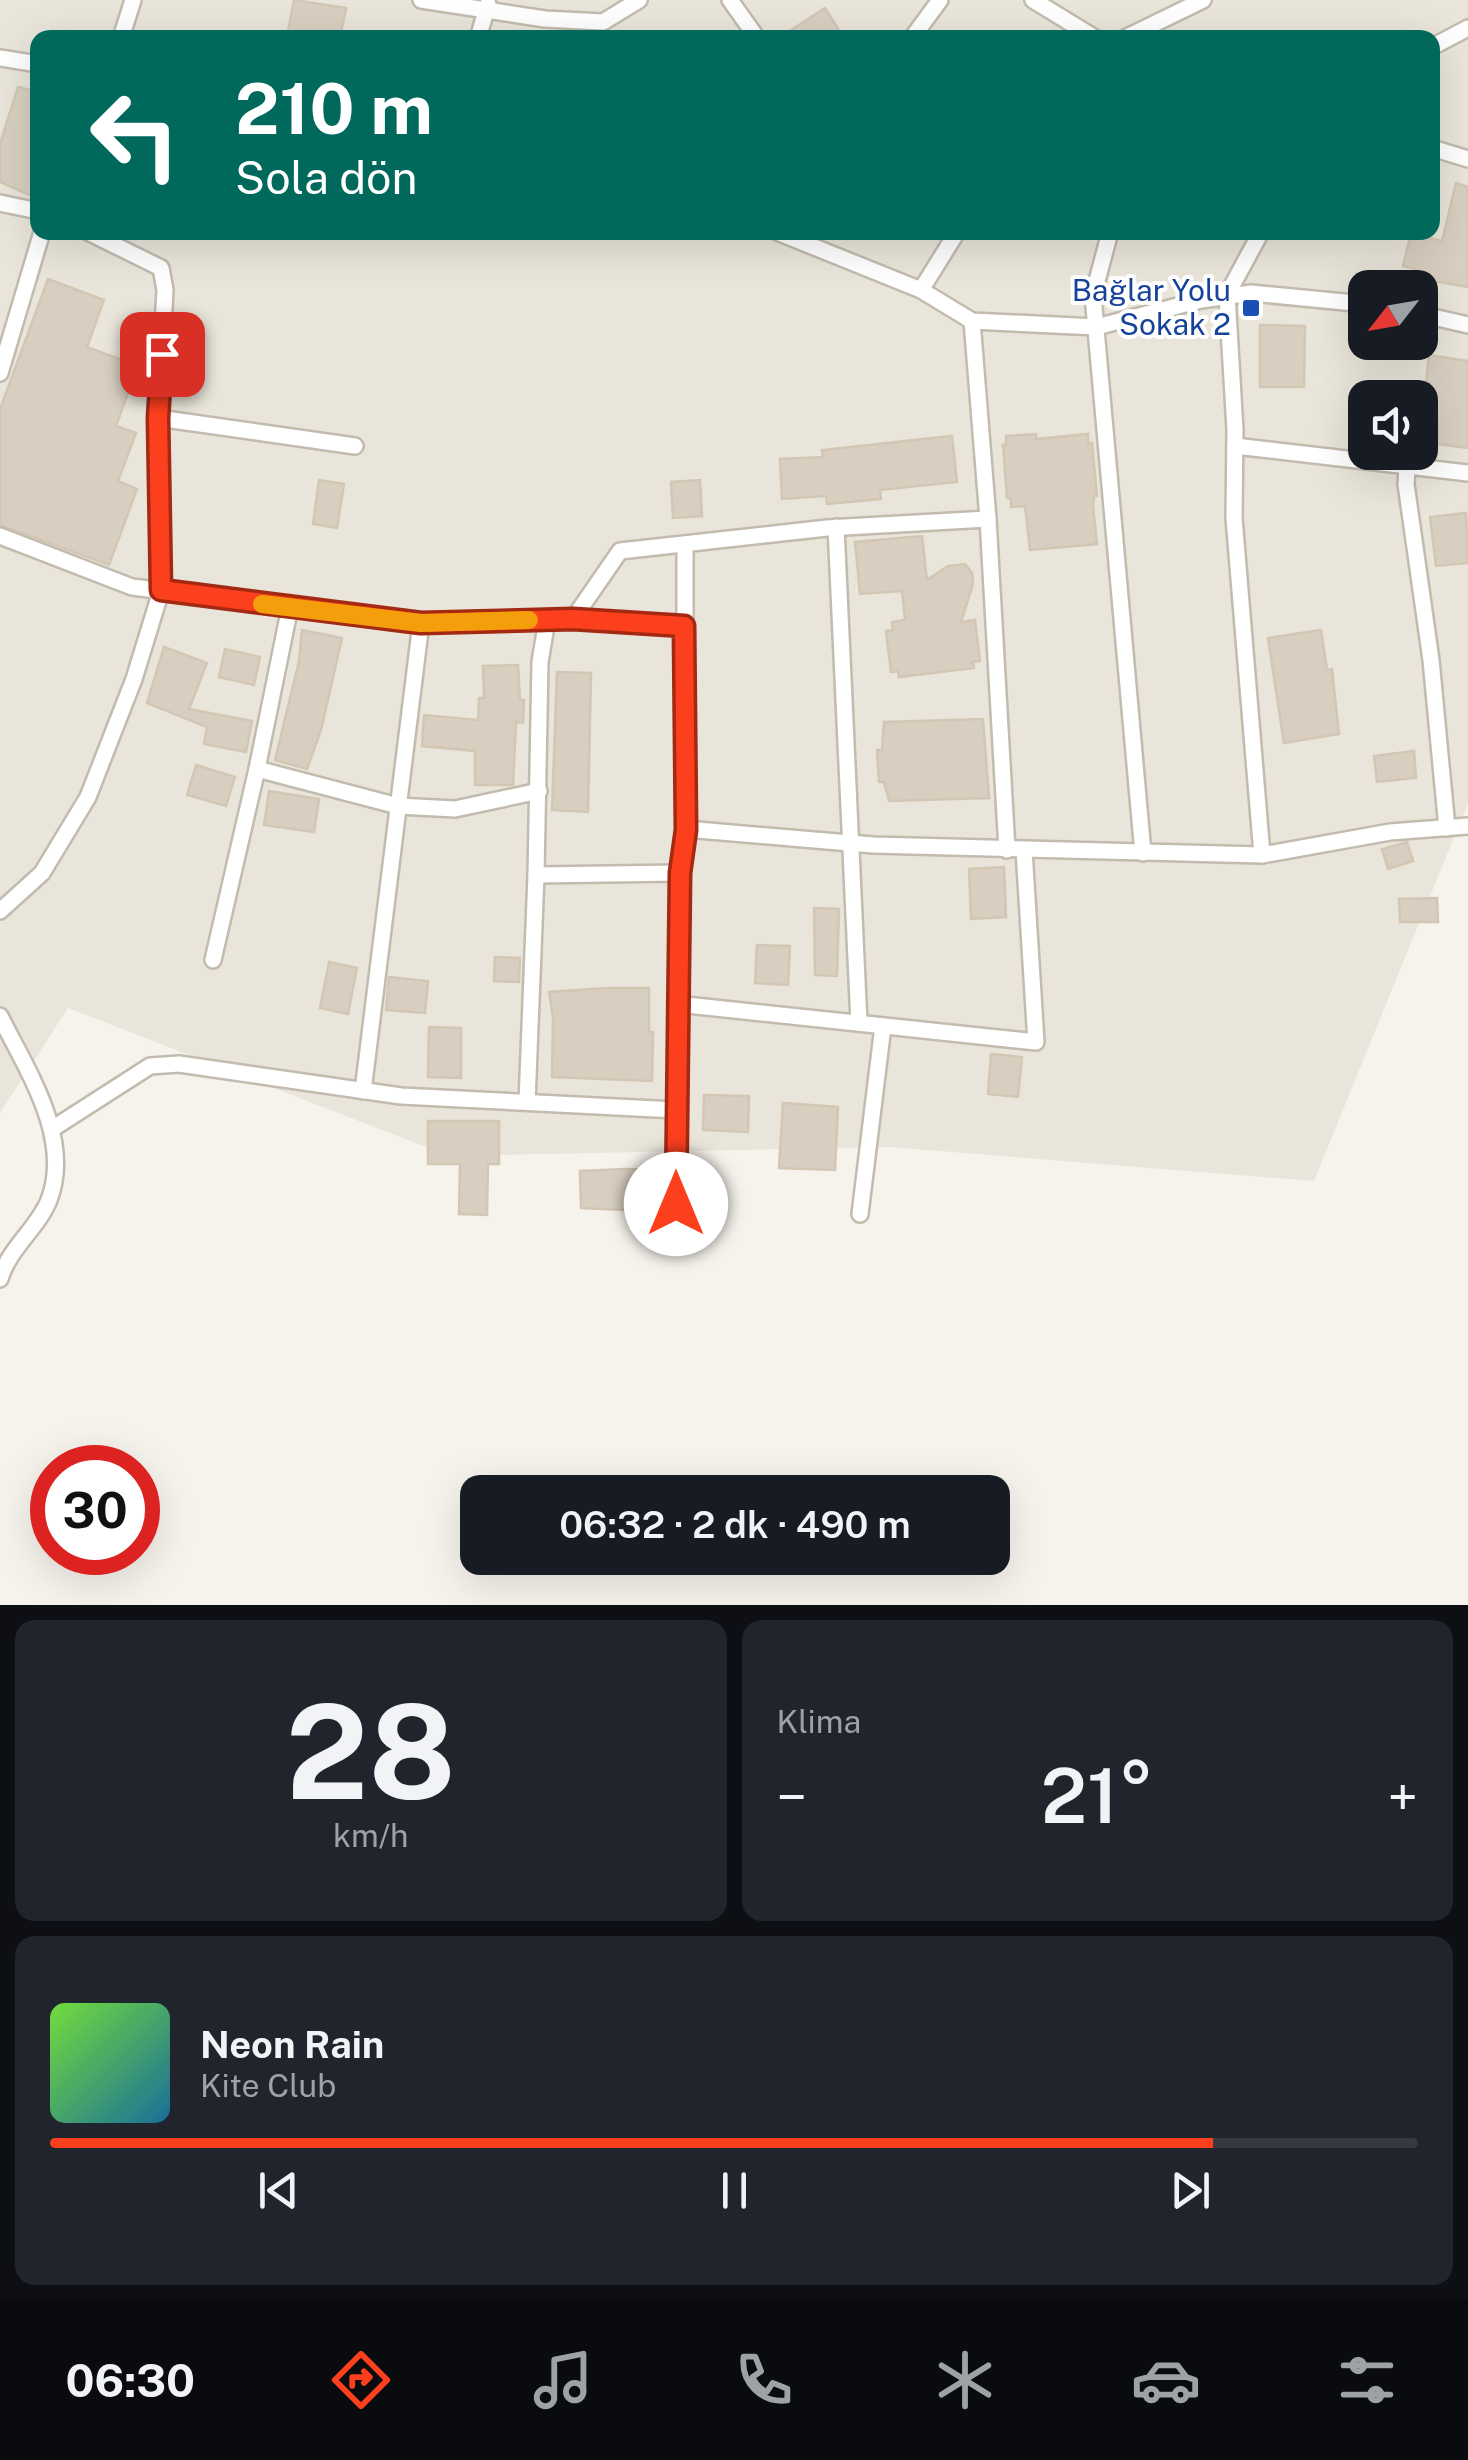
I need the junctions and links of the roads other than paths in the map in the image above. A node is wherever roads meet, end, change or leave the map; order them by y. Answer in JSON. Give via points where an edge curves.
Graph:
{"nodes":[{"id":1,"x":133,"y":0,"type":"edge"},
{"id":2,"x":420,"y":0,"type":"edge"},
{"id":3,"x":639,"y":0,"type":"edge"},
{"id":4,"x":730,"y":0,"type":"edge"},
{"id":5,"x":940,"y":0,"type":"edge"},
{"id":6,"x":1034,"y":0,"type":"edge"},
{"id":7,"x":1203,"y":0,"type":"edge"},
{"id":8,"x":488,"y":5,"type":"edge"},
{"id":9,"x":1468,"y":28,"type":"edge"},
{"id":10,"x":123,"y":30,"type":"edge"},
{"id":11,"x":480,"y":30,"type":"edge"},
{"id":12,"x":751,"y":30,"type":"edge"},
{"id":13,"x":918,"y":30,"type":"edge"},
{"id":14,"x":1079,"y":30,"type":"edge"},
{"id":15,"x":1141,"y":30,"type":"edge"},
{"id":16,"x":1440,"y":43,"type":"edge"},
{"id":17,"x":0,"y":58,"type":"edge"},
{"id":18,"x":30,"y":63,"type":"edge"},
{"id":19,"x":1440,"y":150,"type":"edge"},
{"id":20,"x":1468,"y":159,"type":"edge"},
{"id":21,"x":0,"y":202,"type":"edge"},
{"id":22,"x":30,"y":208,"type":"edge"},
{"id":23,"x":40,"y":240,"type":"edge"},
{"id":24,"x":104,"y":240,"type":"edge"},
{"id":25,"x":798,"y":240,"type":"edge"},
{"id":26,"x":952,"y":240,"type":"edge"},
{"id":27,"x":1108,"y":240,"type":"edge"},
{"id":28,"x":1257,"y":240,"type":"edge"},
{"id":29,"x":921,"y":290,"type":"junction"},
{"id":30,"x":1227,"y":295,"type":"junction"},
{"id":31,"x":1348,"y":302,"type":"edge"},
{"id":32,"x":1438,"y":318,"type":"edge"},
{"id":33,"x":972,"y":321,"type":"junction"},
{"id":34,"x":1468,"y":325,"type":"edge"},
{"id":35,"x":1096,"y":327,"type":"junction"},
{"id":36,"x":0,"y":373,"type":"edge"},
{"id":37,"x":158,"y":418,"type":"junction"},
{"id":38,"x":355,"y":446,"type":"dead end"},
{"id":39,"x":1235,"y":446,"type":"junction"},
{"id":40,"x":1348,"y":461,"type":"edge"},
{"id":41,"x":1406,"y":470,"type":"edge"},
{"id":42,"x":1431,"y":470,"type":"edge"},
{"id":43,"x":1468,"y":473,"type":"edge"},
{"id":44,"x":988,"y":519,"type":"junction"},
{"id":45,"x":836,"y":527,"type":"junction"},
{"id":46,"x":0,"y":536,"type":"edge"},
{"id":47,"x":685,"y":544,"type":"junction"},
{"id":48,"x":161,"y":590,"type":"junction"},
{"id":49,"x":290,"y":607,"type":"junction"},
{"id":50,"x":573,"y":619,"type":"junction"},
{"id":51,"x":546,"y":620,"type":"junction"},
{"id":52,"x":421,"y":623,"type":"junction"},
{"id":53,"x":684,"y":626,"type":"junction"},
{"id":54,"x":258,"y":769,"type":"junction"},
{"id":55,"x":539,"y":791,"type":"junction"},
{"id":56,"x":398,"y":806,"type":"junction"},
{"id":57,"x":1468,"y":826,"type":"edge"},
{"id":58,"x":1448,"y":828,"type":"junction"},
{"id":59,"x":686,"y":830,"type":"junction"},
{"id":60,"x":851,"y":843,"type":"junction"},
{"id":61,"x":1006,"y":850,"type":"junction"},
{"id":62,"x":1024,"y":850,"type":"junction"},
{"id":63,"x":1143,"y":853,"type":"junction"},
{"id":64,"x":1262,"y":855,"type":"junction"},
{"id":65,"x":680,"y":873,"type":"junction"},
{"id":66,"x":536,"y":875,"type":"junction"},
{"id":67,"x":0,"y":911,"type":"edge"},
{"id":68,"x":213,"y":960,"type":"dead end"},
{"id":69,"x":677,"y":1004,"type":"junction"},
{"id":70,"x":0,"y":1016,"type":"edge"},
{"id":71,"x":859,"y":1024,"type":"junction"},
{"id":72,"x":883,"y":1026,"type":"junction"},
{"id":73,"x":363,"y":1092,"type":"junction"},
{"id":74,"x":528,"y":1102,"type":"junction"},
{"id":75,"x":676,"y":1110,"type":"junction"},
{"id":76,"x":52,"y":1129,"type":"junction"},
{"id":77,"x":676,"y":1204,"type":"dead end"},
{"id":78,"x":860,"y":1214,"type":"dead end"},
{"id":79,"x":0,"y":1279,"type":"edge"}],
"edges":[{"from":1,"to":10,"type":"street"},
{"from":2,"to":8,"type":"street"},
{"from":3,"to":8,"type":"street","via":[[603,22],[545,20]]},
{"from":4,"to":12,"type":"street"},
{"from":5,"to":13,"type":"street"},
{"from":6,"to":14,"type":"street"},
{"from":7,"to":15,"type":"street"},
{"from":8,"to":11,"type":"street"},
{"from":9,"to":16,"type":"street"},
{"from":17,"to":18,"type":"street"},
{"from":19,"to":20,"type":"street"},
{"from":21,"to":22,"type":"street"},
{"from":23,"to":36,"type":"street"},
{"from":24,"to":37,"type":"street","via":[[160,268],[165,290]]},
{"from":25,"to":29,"type":"street"},
{"from":26,"to":29,"type":"street"},
{"from":27,"to":35,"type":"street","via":[[1092,296]]},
{"from":28,"to":30,"type":"street"},
{"from":29,"to":33,"type":"street"},
{"from":30,"to":31,"type":"street"},
{"from":30,"to":35,"type":"street"},
{"from":30,"to":39,"type":"street"},
{"from":32,"to":34,"type":"street"},
{"from":33,"to":35,"type":"street"},
{"from":33,"to":44,"type":"street"},
{"from":35,"to":63,"type":"street"},
{"from":37,"to":38,"type":"street"},
{"from":37,"to":48,"type":"street"},
{"from":39,"to":40,"type":"street"},
{"from":39,"to":64,"type":"street","via":[[1234,518]]},
{"from":41,"to":58,"type":"street"},
{"from":42,"to":43,"type":"street"},
{"from":44,"to":45,"type":"street"},
{"from":44,"to":61,"type":"street"},
{"from":45,"to":47,"type":"street"},
{"from":45,"to":60,"type":"street"},
{"from":46,"to":48,"type":"street","via":[[132,587]]},
{"from":47,"to":50,"type":"street","via":[[620,551]]},
{"from":47,"to":53,"type":"street"},
{"from":48,"to":49,"type":"street"},
{"from":48,"to":67,"type":"street","via":[[88,797],[42,873]]},
{"from":49,"to":52,"type":"street"},
{"from":49,"to":54,"type":"street"},
{"from":50,"to":51,"type":"street"},
{"from":50,"to":53,"type":"street"},
{"from":51,"to":52,"type":"street"},
{"from":51,"to":55,"type":"street"},
{"from":52,"to":56,"type":"street"},
{"from":53,"to":59,"type":"street"},
{"from":54,"to":56,"type":"street"},
{"from":54,"to":68,"type":"street"},
{"from":55,"to":56,"type":"street","via":[[455,809]]},
{"from":55,"to":66,"type":"street"},
{"from":56,"to":73,"type":"street"},
{"from":57,"to":58,"type":"street"},
{"from":58,"to":64,"type":"street"},
{"from":59,"to":60,"type":"street"},
{"from":59,"to":65,"type":"street"},
{"from":60,"to":61,"type":"street"},
{"from":60,"to":71,"type":"street"},
{"from":61,"to":62,"type":"street"},
{"from":62,"to":63,"type":"street"},
{"from":62,"to":72,"type":"street","via":[[1036,1042]]},
{"from":63,"to":64,"type":"street"},
{"from":65,"to":66,"type":"street"},
{"from":65,"to":69,"type":"street"},
{"from":66,"to":74,"type":"street"},
{"from":69,"to":71,"type":"street"},
{"from":69,"to":75,"type":"street"},
{"from":70,"to":76,"type":"street"},
{"from":71,"to":72,"type":"street"},
{"from":72,"to":78,"type":"street"},
{"from":73,"to":74,"type":"street"},
{"from":73,"to":76,"type":"street","via":[[179,1064],[150,1066]]},
{"from":74,"to":75,"type":"street"},
{"from":75,"to":77,"type":"street"},
{"from":76,"to":79,"type":"street","via":[[49,1201]]}]}
